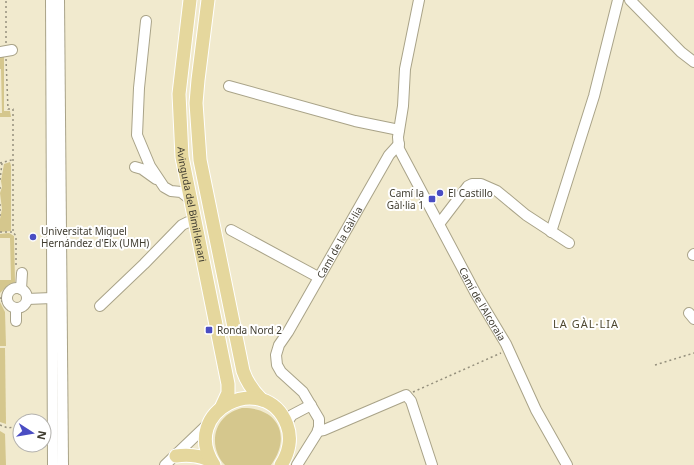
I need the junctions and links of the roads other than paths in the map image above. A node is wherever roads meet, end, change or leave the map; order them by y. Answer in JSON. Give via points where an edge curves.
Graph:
{"nodes":[{"id":1,"x":50,"y":0,"type":"edge"},
{"id":2,"x":59,"y":0,"type":"edge"},
{"id":3,"x":190,"y":0,"type":"edge"},
{"id":4,"x":208,"y":0,"type":"edge"},
{"id":5,"x":419,"y":0,"type":"edge"},
{"id":6,"x":618,"y":0,"type":"edge"},
{"id":7,"x":630,"y":0,"type":"edge"},
{"id":8,"x":146,"y":21,"type":"dead end"},
{"id":9,"x":694,"y":62,"type":"edge"},
{"id":10,"x":229,"y":86,"type":"dead end"},
{"id":11,"x":399,"y":130,"type":"junction"},
{"id":12,"x":399,"y":144,"type":"junction"},
{"id":13,"x":134,"y":167,"type":"dead end"},
{"id":14,"x":160,"y":181,"type":"junction"},
{"id":15,"x":190,"y":199,"type":"junction"},
{"id":16,"x":195,"y":224,"type":"junction"},
{"id":17,"x":438,"y":224,"type":"junction"},
{"id":18,"x":231,"y":230,"type":"dead end"},
{"id":19,"x":551,"y":232,"type":"junction"},
{"id":20,"x":569,"y":243,"type":"dead end"},
{"id":21,"x":19,"y":272,"type":"road end"},
{"id":22,"x":61,"y":277,"type":"junction"},
{"id":23,"x":318,"y":277,"type":"junction"},
{"id":24,"x":18,"y":286,"type":"junction"},
{"id":25,"x":52,"y":298,"type":"junction"},
{"id":26,"x":3,"y":299,"type":"edge"},
{"id":27,"x":27,"y":299,"type":"junction"},
{"id":28,"x":100,"y":306,"type":"dead end"},
{"id":29,"x":16,"y":308,"type":"junction"},
{"id":30,"x":62,"y":311,"type":"junction"},
{"id":31,"x":16,"y":321,"type":"dead end"},
{"id":32,"x":262,"y":400,"type":"junction"},
{"id":33,"x":309,"y":402,"type":"junction"},
{"id":34,"x":222,"y":406,"type":"junction"},
{"id":35,"x":279,"y":411,"type":"junction"},
{"id":36,"x":210,"y":422,"type":"junction"},
{"id":37,"x":286,"y":424,"type":"junction"},
{"id":38,"x":318,"y":431,"type":"junction"},
{"id":39,"x":176,"y":456,"type":"junction"},
{"id":40,"x":213,"y":463,"type":"edge"},
{"id":41,"x":53,"y":465,"type":"edge"},
{"id":42,"x":63,"y":465,"type":"edge"},
{"id":43,"x":165,"y":465,"type":"edge"},
{"id":44,"x":281,"y":465,"type":"edge"},
{"id":45,"x":297,"y":465,"type":"edge"},
{"id":46,"x":432,"y":465,"type":"edge"},
{"id":47,"x":567,"y":465,"type":"edge"}],
"edges":[{"from":1,"to":25,"type":"street"},
{"from":2,"to":22,"type":"street"},
{"from":3,"to":15,"type":"main road","name":"Avinguda del Bimil·lenari","via":[[179,107],[182,157]]},
{"from":4,"to":32,"type":"main road","name":"Avinguda del Bimil·lenari","via":[[196,103],[200,160],[243,371],[254,393]]},
{"from":5,"to":11,"type":"street","via":[[405,69]]},
{"from":6,"to":19,"type":"street","via":[[594,96]]},
{"from":7,"to":9,"type":"street"},
{"from":8,"to":14,"type":"street","via":[[137,135],[150,166]]},
{"from":10,"to":11,"type":"street","via":[[355,121]]},
{"from":11,"to":12,"type":"street"},
{"from":12,"to":17,"type":"street","name":"Camí de l'Alcoraia"},
{"from":12,"to":23,"type":"street","name":"Camí de la Gàl·lia","via":[[389,155]]},
{"from":13,"to":14,"type":"street","via":[[142,169]]},
{"from":14,"to":15,"type":"street","via":[[164,187],[182,192]]},
{"from":15,"to":16,"type":"main road","name":"Avinguda del Bimil·lenari"},
{"from":16,"to":28,"type":"street","via":[[188,222],[182,225]]},
{"from":16,"to":34,"type":"main road","name":"Avinguda del Bimil·lenari","via":[[228,384],[228,393]]},
{"from":17,"to":19,"type":"street","via":[[468,186],[481,184],[497,191]]},
{"from":17,"to":47,"type":"street","name":"Camí de l'Alcoraia","via":[[509,349],[536,410]]},
{"from":18,"to":23,"type":"street"},
{"from":19,"to":20,"type":"street"},
{"from":21,"to":24,"type":"street"},
{"from":22,"to":25,"type":"street","via":[[56,294]]},
{"from":22,"to":30,"type":"street"},
{"from":23,"to":33,"type":"street","name":"Camí de la Gàl·lia","via":[[279,345],[276,355],[281,372],[303,392]]},
{"from":24,"to":26,"type":"street"},
{"from":24,"to":27,"type":"street","via":[[26,293]]},
{"from":25,"to":27,"type":"street"},
{"from":25,"to":30,"type":"street"},
{"from":25,"to":41,"type":"street"},
{"from":26,"to":29,"type":"street"},
{"from":27,"to":29,"type":"street"},
{"from":29,"to":31,"type":"street"},
{"from":30,"to":42,"type":"street"},
{"from":32,"to":34,"type":"main road","via":[[238,399]]},
{"from":32,"to":35,"type":"main road"},
{"from":33,"to":35,"type":"street","via":[[288,411]]},
{"from":33,"to":37,"type":"street","via":[[292,415]]},
{"from":33,"to":38,"type":"street","name":"Camí de la Gàl·lia","via":[[319,419]]},
{"from":34,"to":36,"type":"main road"},
{"from":35,"to":37,"type":"main road"},
{"from":36,"to":39,"type":"street"},
{"from":36,"to":40,"type":"main road","via":[[206,440]]},
{"from":37,"to":44,"type":"main road","via":[[290,444]]},
{"from":38,"to":45,"type":"street"},
{"from":38,"to":46,"type":"street","via":[[406,395],[411,401]]},
{"from":39,"to":40,"type":"main road","via":[[188,454]]},
{"from":39,"to":43,"type":"street"}]}
